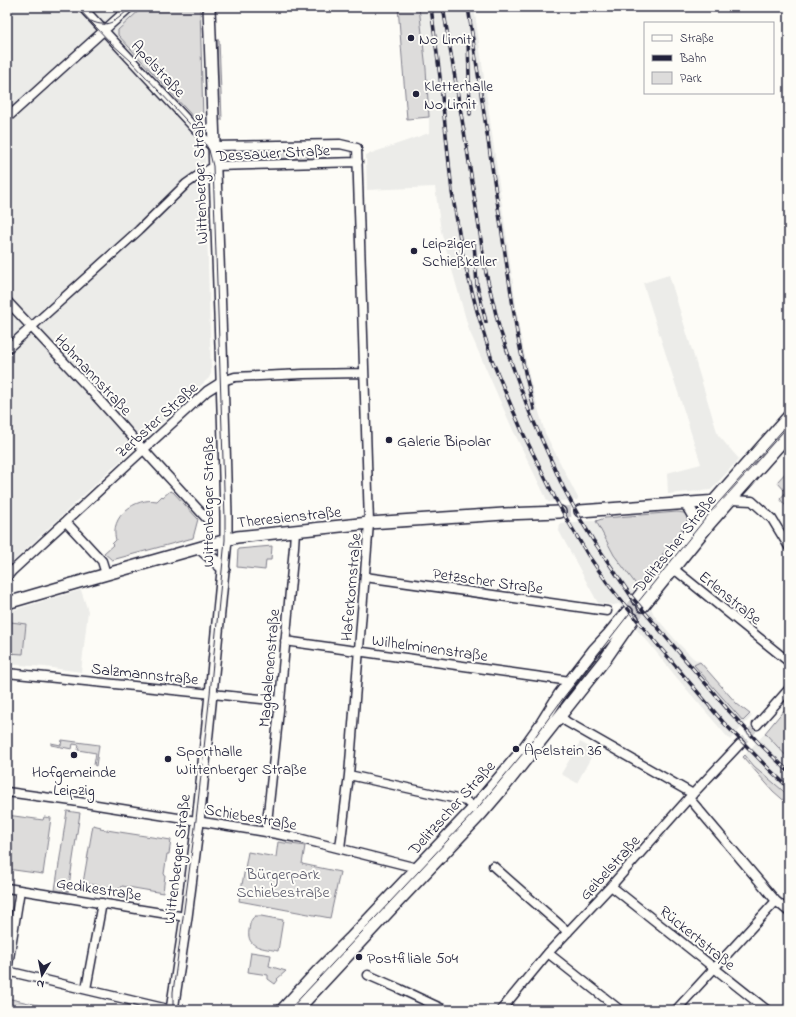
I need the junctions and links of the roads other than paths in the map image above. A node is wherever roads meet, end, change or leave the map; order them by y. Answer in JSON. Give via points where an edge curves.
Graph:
{"nodes":[{"id":1,"x":82,"y":7,"type":"edge"},
{"id":2,"x":130,"y":7,"type":"edge"},
{"id":3,"x":210,"y":7,"type":"edge"},
{"id":4,"x":104,"y":30,"type":"junction"},
{"id":5,"x":7,"y":118,"type":"edge"},
{"id":6,"x":214,"y":148,"type":"junction"},
{"id":7,"x":358,"y":162,"type":"junction"},
{"id":8,"x":215,"y":166,"type":"junction"},
{"id":9,"x":7,"y":301,"type":"edge"},
{"id":10,"x":31,"y":327,"type":"junction"},
{"id":11,"x":7,"y":349,"type":"edge"},
{"id":12,"x":364,"y":373,"type":"junction"},
{"id":13,"x":222,"y":382,"type":"junction"},
{"id":14,"x":789,"y":416,"type":"edge"},
{"id":15,"x":789,"y":434,"type":"edge"},
{"id":16,"x":144,"y":449,"type":"junction"},
{"id":17,"x":742,"y":487,"type":"junction"},
{"id":18,"x":730,"y":500,"type":"junction"},
{"id":19,"x":714,"y":501,"type":"junction"},
{"id":20,"x":752,"y":501,"type":"junction"},
{"id":21,"x":686,"y":503,"type":"junction"},
{"id":22,"x":580,"y":511,"type":"tunnel mouth"},
{"id":23,"x":560,"y":512,"type":"tunnel mouth"},
{"id":24,"x":208,"y":520,"type":"dead end"},
{"id":25,"x":66,"y":522,"type":"junction"},
{"id":26,"x":370,"y":523,"type":"junction"},
{"id":27,"x":695,"y":524,"type":"junction"},
{"id":28,"x":295,"y":531,"type":"junction"},
{"id":29,"x":226,"y":540,"type":"junction"},
{"id":30,"x":789,"y":546,"type":"edge"},
{"id":31,"x":200,"y":548,"type":"junction"},
{"id":32,"x":224,"y":569,"type":"junction"},
{"id":33,"x":674,"y":569,"type":"junction"},
{"id":34,"x":10,"y":574,"type":"edge"},
{"id":35,"x":106,"y":574,"type":"junction"},
{"id":36,"x":365,"y":577,"type":"junction"},
{"id":37,"x":8,"y":600,"type":"edge"},
{"id":38,"x":607,"y":611,"type":"dead end"},
{"id":39,"x":285,"y":641,"type":"junction"},
{"id":40,"x":359,"y":652,"type":"junction"},
{"id":41,"x":789,"y":662,"type":"edge"},
{"id":42,"x":7,"y":672,"type":"edge"},
{"id":43,"x":570,"y":681,"type":"junction"},
{"id":44,"x":789,"y":690,"type":"edge"},
{"id":45,"x":211,"y":694,"type":"junction"},
{"id":46,"x":280,"y":701,"type":"junction"},
{"id":47,"x":560,"y":716,"type":"junction"},
{"id":48,"x":757,"y":725,"type":"tunnel mouth"},
{"id":49,"x":740,"y":744,"type":"tunnel mouth"},
{"id":50,"x":349,"y":775,"type":"junction"},
{"id":51,"x":7,"y":792,"type":"edge"},
{"id":52,"x":691,"y":796,"type":"junction"},
{"id":53,"x":474,"y":808,"type":"junction"},
{"id":54,"x":198,"y":822,"type":"junction"},
{"id":55,"x":266,"y":832,"type":"junction"},
{"id":56,"x":340,"y":848,"type":"junction"},
{"id":57,"x":493,"y":866,"type":"dead end"},
{"id":58,"x":417,"y":868,"type":"junction"},
{"id":59,"x":611,"y":886,"type":"junction"},
{"id":60,"x":7,"y":888,"type":"edge"},
{"id":61,"x":20,"y":890,"type":"junction"},
{"id":62,"x":776,"y":901,"type":"junction"},
{"id":63,"x":102,"y":903,"type":"junction"},
{"id":64,"x":789,"y":912,"type":"edge"},
{"id":65,"x":186,"y":917,"type":"junction"},
{"id":66,"x":568,"y":932,"type":"junction"},
{"id":67,"x":548,"y":953,"type":"junction"},
{"id":68,"x":715,"y":968,"type":"junction"},
{"id":69,"x":7,"y":971,"type":"edge"},
{"id":70,"x":368,"y":975,"type":"dead end"},
{"id":71,"x":86,"y":989,"type":"junction"},
{"id":72,"x":174,"y":995,"type":"junction"},
{"id":73,"x":172,"y":1010,"type":"edge"},
{"id":74,"x":179,"y":1010,"type":"edge"},
{"id":75,"x":282,"y":1010,"type":"edge"},
{"id":76,"x":297,"y":1010,"type":"edge"},
{"id":77,"x":445,"y":1010,"type":"edge"},
{"id":78,"x":501,"y":1010,"type":"edge"},
{"id":79,"x":620,"y":1010,"type":"edge"},
{"id":80,"x":676,"y":1010,"type":"edge"},
{"id":81,"x":767,"y":1010,"type":"edge"}],
"edges":[{"from":1,"to":4,"type":"street","name":"Apelstraße"},
{"from":2,"to":4,"type":"street"},
{"from":3,"to":6,"type":"main road","name":"Wittenberger Straße"},
{"from":4,"to":5,"type":"street"},
{"from":4,"to":6,"type":"street","name":"Apelstraße"},
{"from":6,"to":7,"type":"street","name":"Dessauer Straße","via":[[340,144],[356,148]]},
{"from":6,"to":8,"type":"main road","name":"Wittenberger Straße"},
{"from":7,"to":8,"type":"street","name":"Dessauer Straße"},
{"from":7,"to":12,"type":"street","name":"Haferkornstraße"},
{"from":8,"to":10,"type":"street","name":"Dessauer Straße","via":[[186,184]]},
{"from":8,"to":13,"type":"main road","name":"Wittenberger Straße"},
{"from":9,"to":10,"type":"street","name":"Hohmannstraße"},
{"from":10,"to":11,"type":"street","name":"Dessauer Straße"},
{"from":10,"to":16,"type":"street","name":"Hohmannstraße"},
{"from":12,"to":13,"type":"street","name":"Zerbster Straße","via":[[235,377]]},
{"from":12,"to":26,"type":"street","name":"Haferkornstraße"},
{"from":13,"to":16,"type":"street","name":"Zerbster Straße","via":[[207,391]]},
{"from":13,"to":29,"type":"main road","name":"Wittenberger Straße"},
{"from":14,"to":19,"type":"main road","name":"Delitzscher Straße"},
{"from":15,"to":17,"type":"main road","name":"Delitzscher Straße"},
{"from":16,"to":24,"type":"street","name":"Hohmannstraße"},
{"from":16,"to":25,"type":"street","name":"Zerbster Straße"},
{"from":17,"to":18,"type":"main road","name":"Delitzscher Straße"},
{"from":17,"to":20,"type":"street"},
{"from":18,"to":19,"type":"main road","name":"Delitzscher Straße"},
{"from":18,"to":20,"type":"street"},
{"from":18,"to":33,"type":"main road","name":"Delitzscher Straße"},
{"from":19,"to":21,"type":"main road"},
{"from":19,"to":27,"type":"main road","name":"Delitzscher Straße"},
{"from":20,"to":30,"type":"street","via":[[772,520]]},
{"from":21,"to":22,"type":"main road"},
{"from":21,"to":27,"type":"main road"},
{"from":23,"to":26,"type":"main road","name":"Theresienstraße"},
{"from":25,"to":34,"type":"street","name":"Zerbster Straße"},
{"from":25,"to":35,"type":"street","via":[[102,561]]},
{"from":26,"to":28,"type":"main road","name":"Theresienstraße"},
{"from":26,"to":36,"type":"street","name":"Haferkornstraße"},
{"from":27,"to":33,"type":"main road","name":"Delitzscher Straße","via":[[640,603]]},
{"from":28,"to":29,"type":"main road","name":"Theresienstraße"},
{"from":28,"to":39,"type":"street","name":"Magdalenenstraße"},
{"from":29,"to":31,"type":"main road","name":"Theresienstraße"},
{"from":29,"to":32,"type":"main road","name":"Wittenberger Straße"},
{"from":31,"to":32,"type":"main road"},
{"from":31,"to":35,"type":"main road","name":"Theresienstraße"},
{"from":32,"to":45,"type":"main road","name":"Wittenberger Straße"},
{"from":33,"to":41,"type":"street","name":"Erlenstraße"},
{"from":35,"to":37,"type":"main road","name":"Theresienstraße"},
{"from":36,"to":38,"type":"street","name":"Petzscher Straße"},
{"from":36,"to":40,"type":"street","name":"Haferkornstraße"},
{"from":39,"to":40,"type":"street","name":"Wilhelminenstraße"},
{"from":39,"to":46,"type":"street","name":"Magdalenenstraße"},
{"from":40,"to":43,"type":"street","name":"Wilhelminenstraße"},
{"from":40,"to":50,"type":"street","name":"Haferkornstraße"},
{"from":42,"to":45,"type":"street","name":"Salzmannstraße"},
{"from":43,"to":47,"type":"main road","name":"Delitzscher Straße","via":[[594,650],[630,616],[606,658]]},
{"from":43,"to":53,"type":"main road","name":"Delitzscher Straße","via":[[522,751]]},
{"from":44,"to":48,"type":"street"},
{"from":45,"to":46,"type":"street","name":"Salzmannstraße"},
{"from":45,"to":54,"type":"main road","name":"Wittenberger Straße"},
{"from":46,"to":55,"type":"street","name":"Magdalenenstraße"},
{"from":47,"to":52,"type":"street"},
{"from":47,"to":76,"type":"main road","name":"Delitzscher Straße","via":[[481,814]]},
{"from":49,"to":52,"type":"street","name":"Geibelstraße"},
{"from":50,"to":53,"type":"street","via":[[466,801]]},
{"from":50,"to":56,"type":"street","name":"Haferkornstraße"},
{"from":51,"to":54,"type":"street","name":"Schiebestraße"},
{"from":52,"to":59,"type":"street","name":"Geibelstraße"},
{"from":52,"to":62,"type":"street"},
{"from":53,"to":58,"type":"main road","name":"Delitzscher Straße"},
{"from":54,"to":55,"type":"street","name":"Schiebestraße"},
{"from":54,"to":65,"type":"main road","name":"Wittenberger Straße"},
{"from":55,"to":56,"type":"street","name":"Schiebestraße"},
{"from":56,"to":58,"type":"street","name":"Schiebestraße"},
{"from":57,"to":66,"type":"street"},
{"from":58,"to":75,"type":"main road","name":"Delitzscher Straße"},
{"from":59,"to":66,"type":"street","name":"Geibelstraße"},
{"from":59,"to":68,"type":"street","name":"Rückertstraße"},
{"from":60,"to":61,"type":"street","name":"Gedikestraße"},
{"from":61,"to":63,"type":"street","name":"Gedikestraße"},
{"from":61,"to":69,"type":"street"},
{"from":62,"to":64,"type":"street"},
{"from":62,"to":68,"type":"street"},
{"from":63,"to":65,"type":"street","name":"Gedikestraße"},
{"from":63,"to":71,"type":"street"},
{"from":65,"to":72,"type":"main road","name":"Wittenberger Straße"},
{"from":66,"to":67,"type":"street","name":"Geibelstraße"},
{"from":67,"to":78,"type":"street","name":"Geibelstraße"},
{"from":67,"to":79,"type":"street"},
{"from":68,"to":80,"type":"street"},
{"from":68,"to":81,"type":"street","name":"Rückertstraße"},
{"from":69,"to":71,"type":"street"},
{"from":70,"to":77,"type":"street"},
{"from":71,"to":73,"type":"street"},
{"from":72,"to":73,"type":"main road","name":"Wittenberger Straße"},
{"from":72,"to":74,"type":"main road","name":"Wittenberger Straße"}]}
